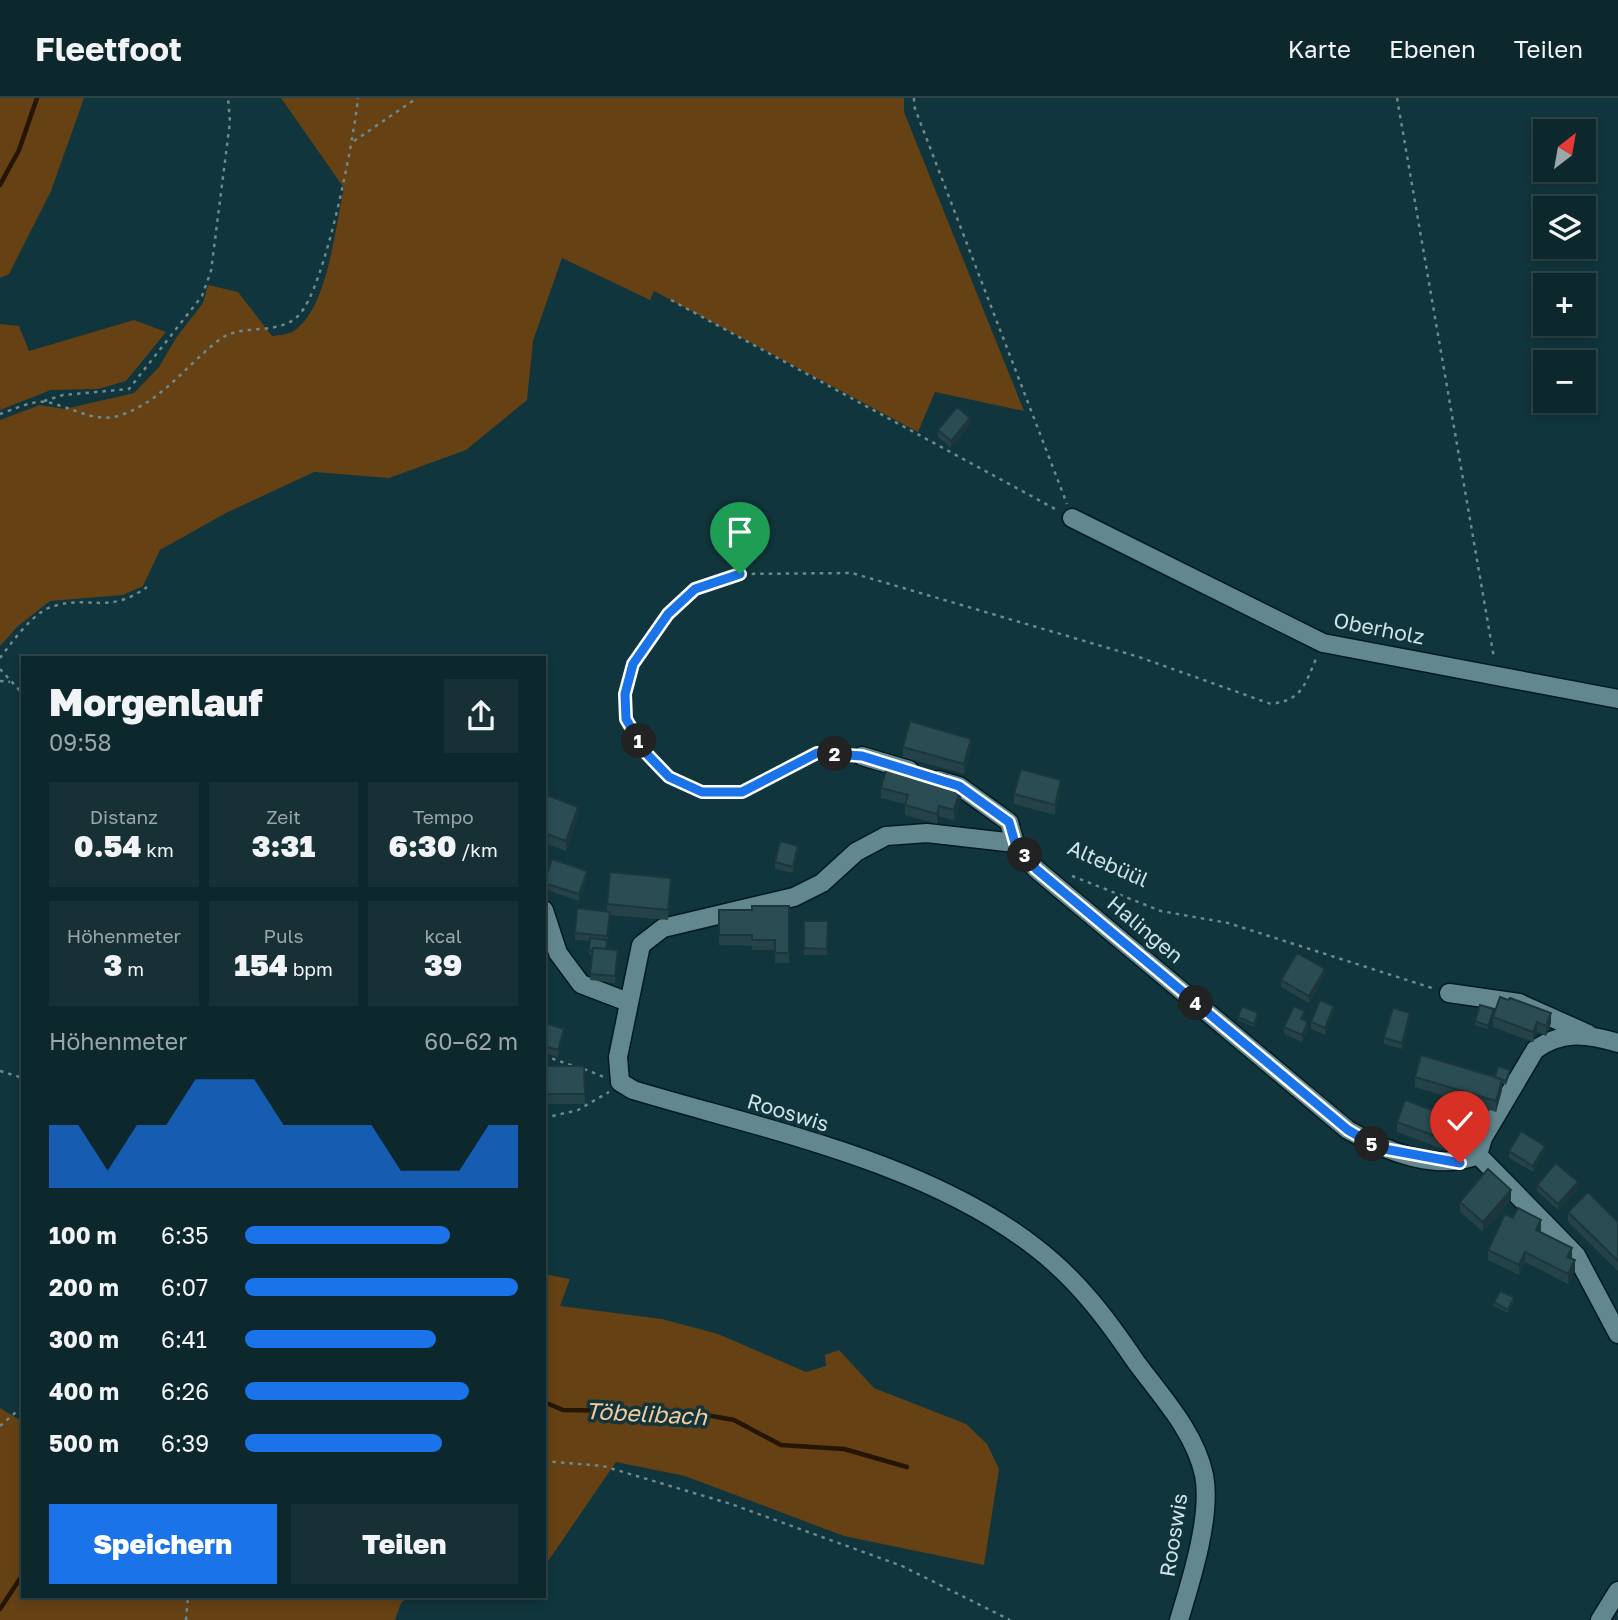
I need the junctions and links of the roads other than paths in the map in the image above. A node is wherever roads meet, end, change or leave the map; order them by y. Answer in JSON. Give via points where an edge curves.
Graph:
{"nodes":[{"id":1,"x":1072,"y":518,"type":"road end"},
{"id":2,"x":1618,"y":699,"type":"edge"},
{"id":3,"x":862,"y":756,"type":"road end"},
{"id":4,"x":1015,"y":843,"type":"junction"},
{"id":5,"x":546,"y":916,"type":"edge"},
{"id":6,"x":1449,"y":993,"type":"road end"},
{"id":7,"x":628,"y":1002,"type":"junction"},
{"id":8,"x":1588,"y":1034,"type":"junction"},
{"id":9,"x":1618,"y":1044,"type":"edge"},
{"id":10,"x":1478,"y":1155,"type":"junction"},
{"id":11,"x":1618,"y":1335,"type":"edge"},
{"id":12,"x":1618,"y":1591,"type":"edge"},
{"id":13,"x":1179,"y":1620,"type":"edge"},
{"id":14,"x":1600,"y":1620,"type":"edge"}],
"edges":[{"from":1,"to":2,"type":"street","name":"Oberholz","via":[[1323,643]]},
{"from":3,"to":4,"type":"street","via":[[959,786],[1009,822]]},
{"from":4,"to":7,"type":"street","via":[[927,833],[886,836],[856,852],[822,883],[794,897],[663,928],[641,945]]},
{"from":4,"to":10,"type":"street","name":"Halingen","via":[[1036,869],[1348,1130],[1379,1148],[1460,1163]]},
{"from":5,"to":7,"type":"street","via":[[558,953],[581,984]]},
{"from":6,"to":8,"type":"street","via":[[1519,1003]]},
{"from":7,"to":13,"type":"street","name":"Rooswis","via":[[618,1057],[620,1082],[633,1090],[904,1173],[964,1201],[1035,1247],[1097,1306],[1185,1430],[1204,1475],[1205,1509]]},
{"from":8,"to":9,"type":"street"},
{"from":8,"to":10,"type":"street","via":[[1547,1041],[1535,1050],[1483,1138]]},
{"from":10,"to":11,"type":"street","via":[[1576,1255]]},
{"from":12,"to":14,"type":"street"}]}
